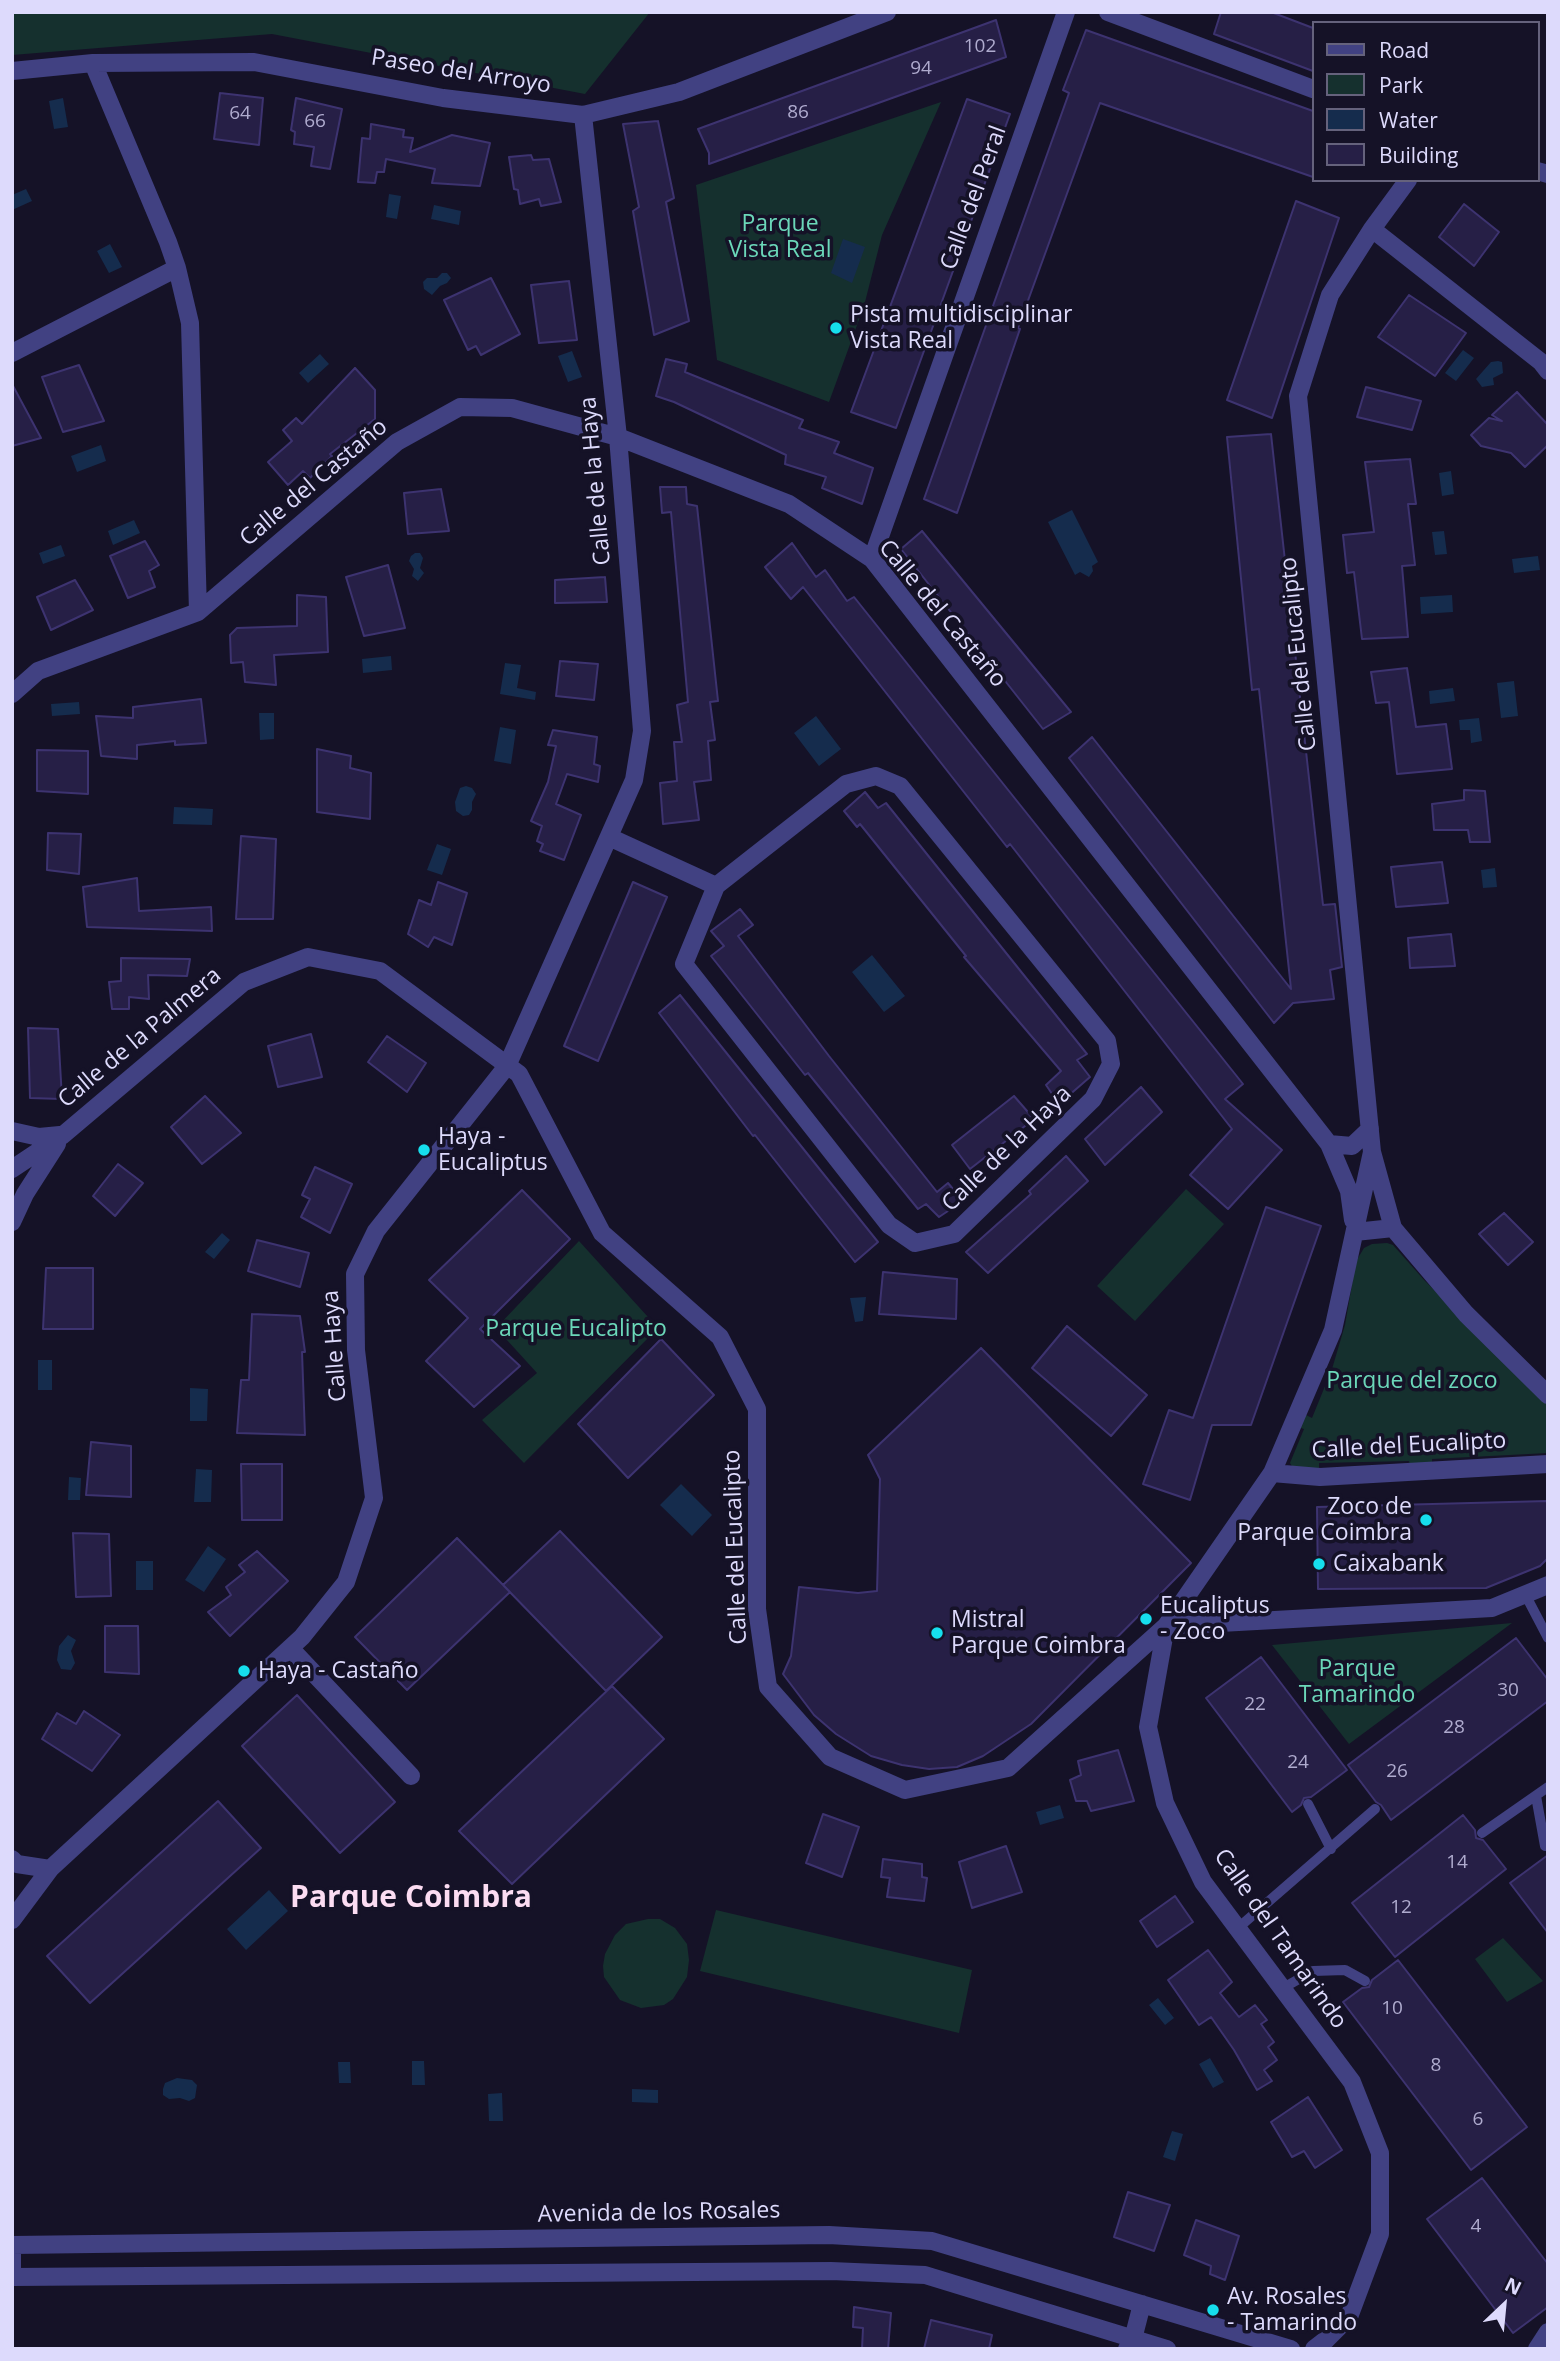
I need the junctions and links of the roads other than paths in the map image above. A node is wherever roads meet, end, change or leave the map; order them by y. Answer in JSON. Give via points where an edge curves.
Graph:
{"nodes":[{"id":1,"x":887,"y":12,"type":"edge"},
{"id":2,"x":1066,"y":12,"type":"edge"},
{"id":3,"x":1108,"y":12,"type":"edge"},
{"id":4,"x":93,"y":63,"type":"junction"},
{"id":5,"x":12,"y":71,"type":"edge"},
{"id":6,"x":1312,"y":89,"type":"edge"},
{"id":7,"x":583,"y":115,"type":"junction"},
{"id":8,"x":1407,"y":182,"type":"edge"},
{"id":9,"x":1372,"y":229,"type":"junction"},
{"id":10,"x":177,"y":268,"type":"junction"},
{"id":11,"x":12,"y":353,"type":"edge"},
{"id":12,"x":1548,"y":370,"type":"edge"},
{"id":13,"x":618,"y":437,"type":"junction"},
{"id":14,"x":872,"y":559,"type":"junction"},
{"id":15,"x":198,"y":612,"type":"junction"},
{"id":16,"x":12,"y":694,"type":"edge"},
{"id":17,"x":608,"y":837,"type":"junction"},
{"id":18,"x":716,"y":886,"type":"junction"},
{"id":19,"x":507,"y":1066,"type":"junction"},
{"id":20,"x":1370,"y":1129,"type":"junction"},
{"id":21,"x":12,"y":1131,"type":"edge"},
{"id":22,"x":63,"y":1135,"type":"junction"},
{"id":23,"x":1329,"y":1144,"type":"junction"},
{"id":24,"x":1372,"y":1152,"type":"junction"},
{"id":25,"x":12,"y":1169,"type":"edge"},
{"id":26,"x":12,"y":1222,"type":"edge"},
{"id":27,"x":1394,"y":1228,"type":"junction"},
{"id":28,"x":1355,"y":1232,"type":"junction"},
{"id":29,"x":1548,"y":1395,"type":"edge"},
{"id":30,"x":1548,"y":1464,"type":"edge"},
{"id":31,"x":1272,"y":1473,"type":"junction"},
{"id":32,"x":1548,"y":1585,"type":"edge"},
{"id":33,"x":1525,"y":1594,"type":"junction"},
{"id":34,"x":1166,"y":1626,"type":"junction"},
{"id":35,"x":1548,"y":1638,"type":"edge"},
{"id":36,"x":290,"y":1648,"type":"junction"},
{"id":37,"x":411,"y":1776,"type":"dead end"},
{"id":38,"x":1548,"y":1787,"type":"edge"},
{"id":39,"x":1535,"y":1796,"type":"junction"},
{"id":40,"x":1308,"y":1804,"type":"dead end"},
{"id":41,"x":1375,"y":1809,"type":"dead end"},
{"id":42,"x":1482,"y":1833,"type":"dead end"},
{"id":43,"x":1545,"y":1846,"type":"dead end"},
{"id":44,"x":1331,"y":1849,"type":"junction"},
{"id":45,"x":12,"y":1859,"type":"edge"},
{"id":46,"x":50,"y":1869,"type":"junction"},
{"id":47,"x":12,"y":1920,"type":"edge"},
{"id":48,"x":1238,"y":1928,"type":"junction"},
{"id":49,"x":1365,"y":1981,"type":"dead end"},
{"id":50,"x":1283,"y":1988,"type":"junction"},
{"id":51,"x":12,"y":2245,"type":"edge"},
{"id":52,"x":12,"y":2252,"type":"edge"},
{"id":53,"x":12,"y":2268,"type":"edge"},
{"id":54,"x":12,"y":2277,"type":"edge"},
{"id":55,"x":1142,"y":2304,"type":"junction"},
{"id":56,"x":1548,"y":2332,"type":"edge"},
{"id":57,"x":1130,"y":2344,"type":"edge"},
{"id":58,"x":1167,"y":2349,"type":"edge"},
{"id":59,"x":1291,"y":2349,"type":"edge"},
{"id":60,"x":1314,"y":2349,"type":"edge"},
{"id":61,"x":1537,"y":2349,"type":"edge"}],
"edges":[{"from":1,"to":7,"type":"street","name":"Paseo del Arroyo","via":[[679,92]]},
{"from":2,"to":14,"type":"street","name":"Calle del Peral"},
{"from":3,"to":6,"type":"street"},
{"from":4,"to":5,"type":"street","name":"Paseo del Arroyo"},
{"from":4,"to":7,"type":"street","name":"Paseo del Arroyo","via":[[254,62],[443,98]]},
{"from":4,"to":10,"type":"street"},
{"from":7,"to":13,"type":"street","name":"Calle de la Haya"},
{"from":8,"to":9,"type":"street","name":"Calle del Eucalipto"},
{"from":9,"to":12,"type":"street"},
{"from":9,"to":20,"type":"street","name":"Calle del Eucalipto","via":[[1330,295],[1298,396]]},
{"from":10,"to":11,"type":"street"},
{"from":10,"to":15,"type":"street","via":[[190,323]]},
{"from":13,"to":14,"type":"street","name":"Calle del Castaño","via":[[789,504]]},
{"from":13,"to":15,"type":"street","name":"Calle del Castaño","via":[[512,408],[460,407],[397,442]]},
{"from":13,"to":17,"type":"street","name":"Calle de la Haya","via":[[642,731],[634,780]]},
{"from":14,"to":23,"type":"street","name":"Calle del Castaño"},
{"from":15,"to":16,"type":"street","via":[[38,671]]},
{"from":17,"to":18,"type":"street"},
{"from":17,"to":19,"type":"street","name":"Calle de la Haya"},
{"from":18,"to":18,"type":"street","name":"Calle de la Haya","via":[[846,784],[876,776],[900,786],[1107,1041],[1111,1064],[1093,1099],[954,1234],[915,1243],[889,1225],[684,964]]},
{"from":19,"to":22,"type":"street","name":"Calle de la Palmera","via":[[380,971],[308,957],[244,982]]},
{"from":19,"to":34,"type":"street","name":"Calle del Eucalipto","via":[[519,1074],[602,1233],[720,1338],[757,1409],[757,1609],[768,1687],[830,1757],[905,1790],[1007,1768]]},
{"from":19,"to":36,"type":"street","name":"Calle Haya","via":[[376,1231],[355,1274],[356,1350],[374,1498],[346,1582]]},
{"from":20,"to":23,"type":"street","via":[[1352,1146]]},
{"from":20,"to":24,"type":"street","name":"Calle del Eucalipto"},
{"from":21,"to":22,"type":"street","name":"Calle de la Palmera","via":[[39,1137]]},
{"from":22,"to":25,"type":"street","name":"Calle de la Palmera"},
{"from":22,"to":26,"type":"street"},
{"from":23,"to":28,"type":"street","name":"Calle del Castaño","via":[[1349,1191]]},
{"from":24,"to":27,"type":"street"},
{"from":24,"to":28,"type":"street","name":"Calle del Eucalipto"},
{"from":27,"to":28,"type":"street"},
{"from":27,"to":29,"type":"street","via":[[1466,1314]]},
{"from":28,"to":31,"type":"street","name":"Calle del Eucalipto","via":[[1333,1330]]},
{"from":30,"to":31,"type":"street","name":"Calle del Eucalipto","via":[[1320,1477]]},
{"from":31,"to":34,"type":"street","name":"Calle del Eucalipto"},
{"from":32,"to":33,"type":"street"},
{"from":33,"to":34,"type":"street","via":[[1492,1608]]},
{"from":33,"to":35,"type":"lane"},
{"from":34,"to":48,"type":"street","name":"Calle del Tamarindo","via":[[1148,1727],[1165,1803],[1203,1882]]},
{"from":36,"to":37,"type":"street"},
{"from":36,"to":46,"type":"street","name":"Calle Haya"},
{"from":38,"to":39,"type":"lane"},
{"from":39,"to":42,"type":"lane"},
{"from":39,"to":43,"type":"lane"},
{"from":40,"to":44,"type":"lane"},
{"from":41,"to":44,"type":"lane"},
{"from":44,"to":48,"type":"lane"},
{"from":45,"to":46,"type":"street","via":[[17,1864]]},
{"from":46,"to":47,"type":"street","name":"Calle Haya"},
{"from":48,"to":50,"type":"street","name":"Calle del Tamarindo"},
{"from":49,"to":50,"type":"lane","via":[[1345,1970],[1313,1971]]},
{"from":50,"to":60,"type":"street","name":"Calle del Tamarindo","via":[[1352,2082],[1380,2153],[1380,2234],[1349,2317]]},
{"from":51,"to":55,"type":"street","name":"Avenida de los Rosales","via":[[829,2235],[932,2241]]},
{"from":52,"to":53,"type":"street"},
{"from":54,"to":57,"type":"street","via":[[818,2271],[925,2275]]},
{"from":55,"to":57,"type":"street"},
{"from":55,"to":59,"type":"street","name":"Avenida de los Rosales"},
{"from":56,"to":61,"type":"street"},
{"from":57,"to":58,"type":"street"}]}
